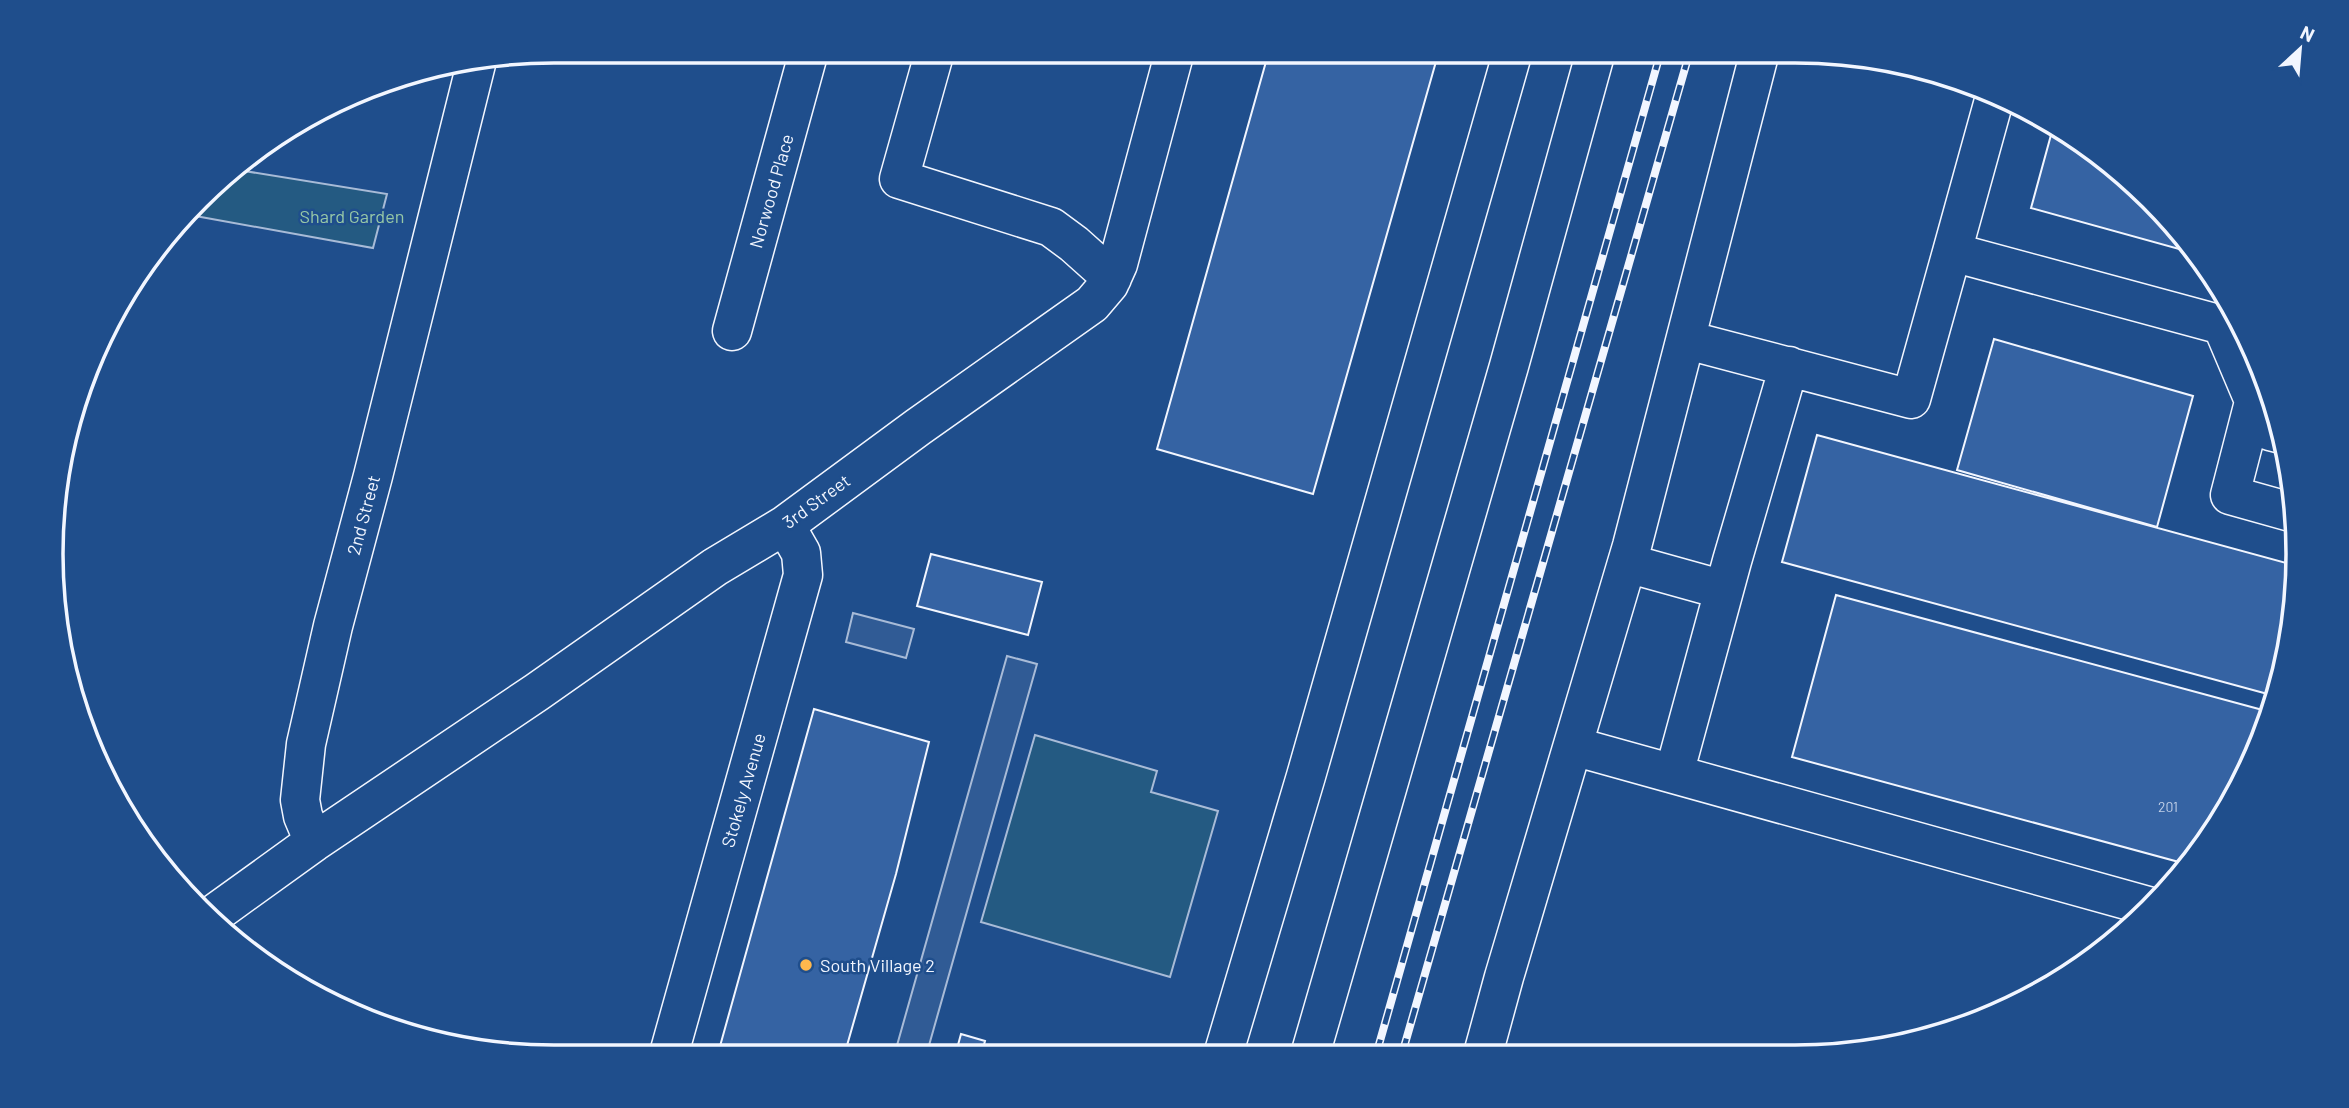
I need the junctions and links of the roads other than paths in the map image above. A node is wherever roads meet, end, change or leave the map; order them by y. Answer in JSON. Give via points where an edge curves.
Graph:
{"nodes":[{"id":1,"x":806,"y":63,"type":"edge"},
{"id":2,"x":932,"y":63,"type":"edge"},
{"id":3,"x":1171,"y":63,"type":"edge"},
{"id":4,"x":1510,"y":63,"type":"edge"},
{"id":5,"x":1593,"y":63,"type":"edge"},
{"id":6,"x":1757,"y":63,"type":"edge"},
{"id":7,"x":475,"y":69,"type":"edge"},
{"id":8,"x":1993,"y":105,"type":"edge"},
{"id":9,"x":1952,"y":252,"type":"junction"},
{"id":10,"x":1112,"y":278,"type":"junction"},
{"id":11,"x":732,"y":331,"type":"dead end"},
{"id":12,"x":1687,"y":340,"type":"junction"},
{"id":13,"x":1789,"y":366,"type":"junction"},
{"id":14,"x":2254,"y":402,"type":"junction"},
{"id":15,"x":2270,"y":431,"type":"edge"},
{"id":16,"x":2284,"y":510,"type":"edge"},
{"id":17,"x":785,"y":525,"type":"junction"},
{"id":18,"x":1627,"y":564,"type":"junction"},
{"id":19,"x":1724,"y":590,"type":"junction"},
{"id":20,"x":1573,"y":746,"type":"junction"},
{"id":21,"x":1674,"y":775,"type":"junction"},
{"id":22,"x":314,"y":842,"type":"junction"},
{"id":23,"x":2139,"y":904,"type":"edge"},
{"id":24,"x":218,"y":911,"type":"edge"},
{"id":25,"x":671,"y":1045,"type":"edge"},
{"id":26,"x":1226,"y":1045,"type":"edge"},
{"id":27,"x":1313,"y":1045,"type":"edge"},
{"id":28,"x":1485,"y":1045,"type":"edge"}],
"edges":[{"from":1,"to":11,"type":"main road","name":"Norwood Place"},
{"from":2,"to":10,"type":"main road","via":[[899,179],[1051,227]]},
{"from":3,"to":10,"type":"main road","name":"3rd Street"},
{"from":4,"to":26,"type":"main road"},
{"from":5,"to":27,"type":"main road"},
{"from":6,"to":12,"type":"main road"},
{"from":7,"to":22,"type":"main road","name":"2nd Street","via":[[306,744],[300,800]]},
{"from":8,"to":9,"type":"main road"},
{"from":9,"to":13,"type":"main road","via":[[1911,399]]},
{"from":9,"to":14,"type":"main road","via":[[2222,325]]},
{"from":10,"to":17,"type":"main road","name":"3rd Street","via":[[1092,304]]},
{"from":12,"to":13,"type":"main road"},
{"from":12,"to":18,"type":"main road"},
{"from":13,"to":19,"type":"main road"},
{"from":14,"to":15,"type":"main road"},
{"from":14,"to":16,"type":"main road","via":[[2230,495]]},
{"from":17,"to":22,"type":"main road","name":"3rd Street","via":[[715,567]]},
{"from":17,"to":25,"type":"main road","name":"Stokely Avenue","via":[[801,553],[803,575]]},
{"from":18,"to":19,"type":"main road"},
{"from":18,"to":20,"type":"main road"},
{"from":19,"to":21,"type":"main road"},
{"from":20,"to":21,"type":"main road"},
{"from":20,"to":28,"type":"main road"},
{"from":21,"to":23,"type":"main road"},
{"from":22,"to":24,"type":"main road"}]}
